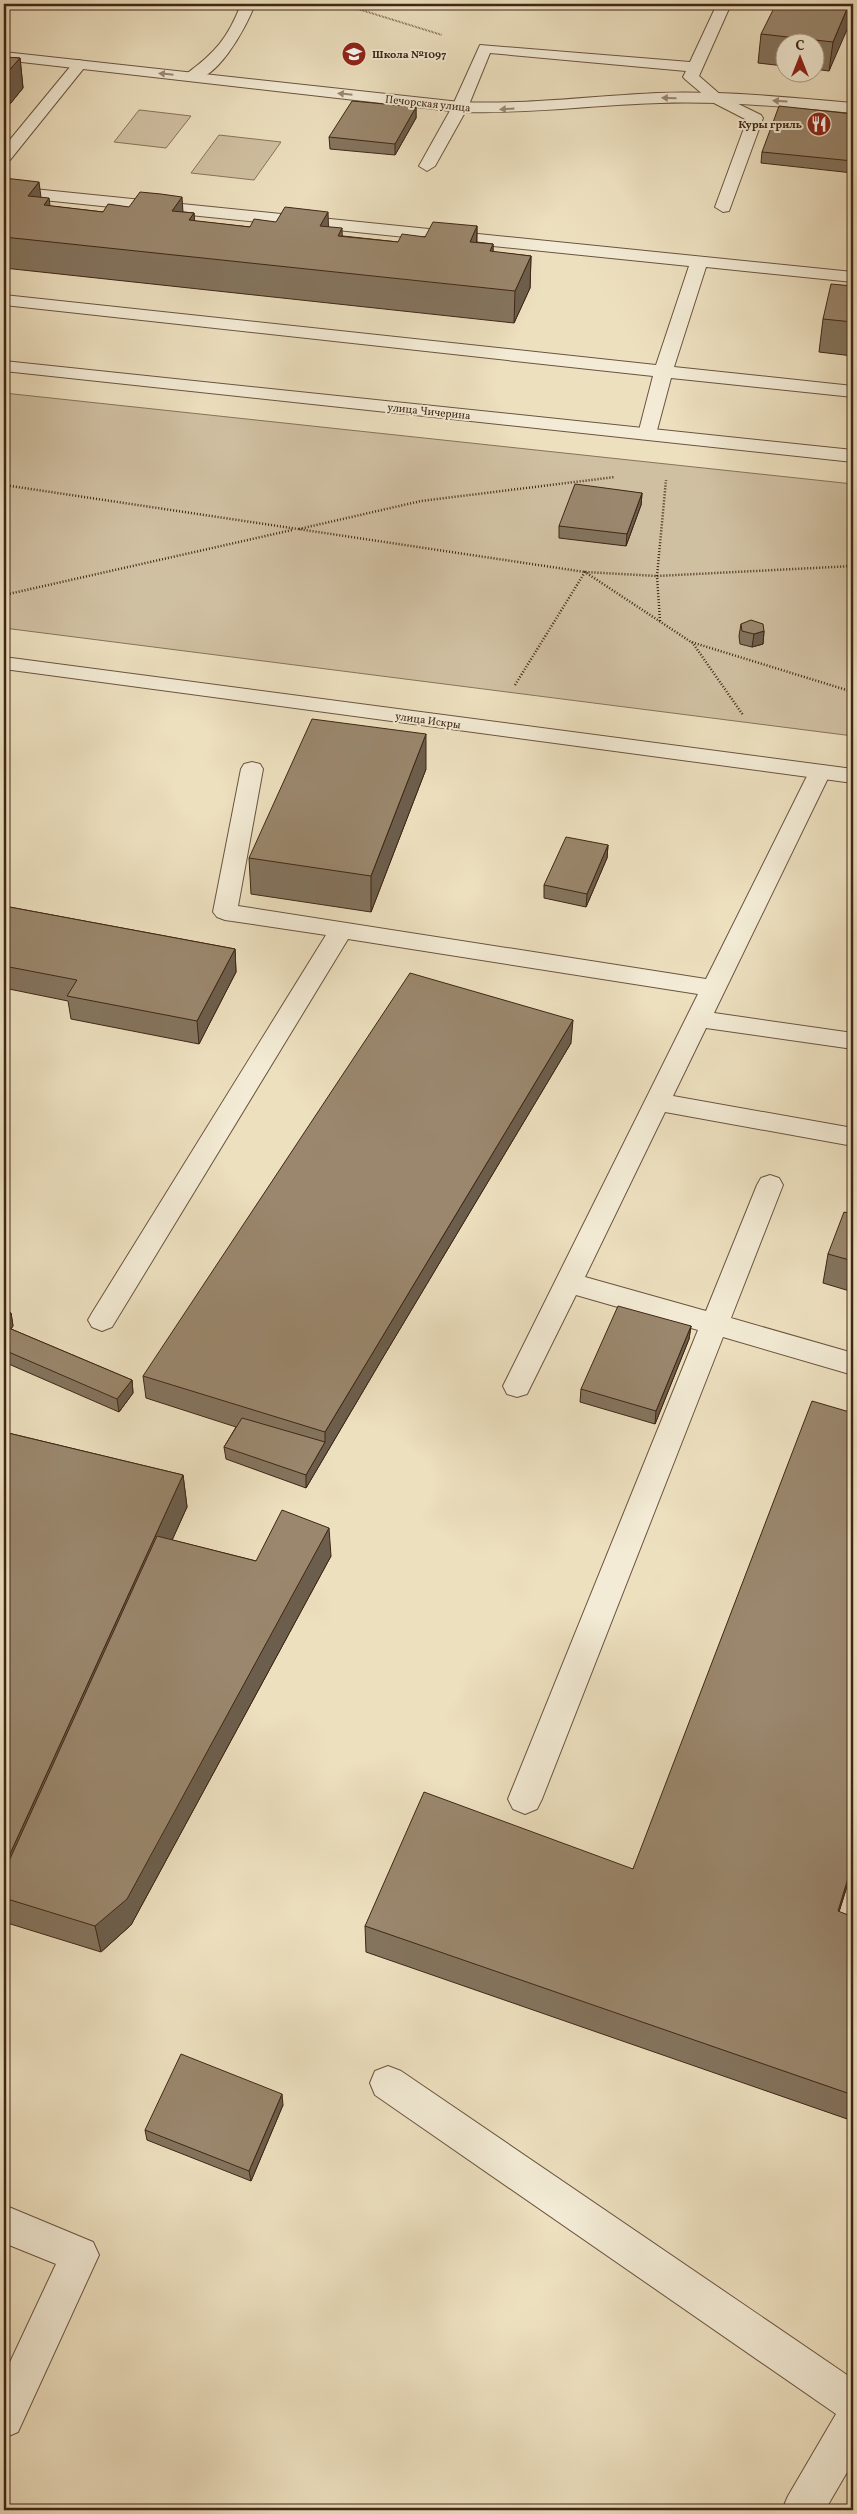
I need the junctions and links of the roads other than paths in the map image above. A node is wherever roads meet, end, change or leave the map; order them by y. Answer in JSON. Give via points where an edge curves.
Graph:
{"nodes":[{"id":1,"x":248,"y":4,"type":"edge"},
{"id":2,"x":724,"y":4,"type":"edge"},
{"id":3,"x":4,"y":56,"type":"edge"},
{"id":4,"x":79,"y":65,"type":"junction"},
{"id":5,"x":694,"y":67,"type":"junction"},
{"id":6,"x":191,"y":77,"type":"junction"},
{"id":7,"x":717,"y":99,"type":"junction"},
{"id":8,"x":460,"y":107,"type":"junction"},
{"id":9,"x":853,"y":108,"type":"edge"},
{"id":10,"x":4,"y":156,"type":"edge"},
{"id":11,"x":426,"y":166,"type":"dead end"},
{"id":12,"x":4,"y":192,"type":"edge"},
{"id":13,"x":723,"y":207,"type":"dead end"},
{"id":14,"x":699,"y":262,"type":"junction"},
{"id":15,"x":853,"y":277,"type":"edge"},
{"id":16,"x":4,"y":300,"type":"edge"},
{"id":17,"x":4,"y":366,"type":"edge"},
{"id":18,"x":663,"y":372,"type":"junction"},
{"id":19,"x":853,"y":392,"type":"edge"},
{"id":20,"x":647,"y":434,"type":"junction"},
{"id":21,"x":853,"y":456,"type":"edge"},
{"id":22,"x":4,"y":663,"type":"edge"},
{"id":23,"x":252,"y":769,"type":"dead end"},
{"id":24,"x":820,"y":772,"type":"junction"},
{"id":25,"x":853,"y":776,"type":"edge"},
{"id":26,"x":342,"y":930,"type":"junction"},
{"id":27,"x":713,"y":988,"type":"junction"},
{"id":28,"x":698,"y":1019,"type":"junction"},
{"id":29,"x":853,"y":1041,"type":"edge"},
{"id":30,"x":657,"y":1102,"type":"junction"},
{"id":31,"x":853,"y":1138,"type":"edge"},
{"id":32,"x":770,"y":1185,"type":"dead end"},
{"id":33,"x":568,"y":1282,"type":"junction"},
{"id":34,"x":102,"y":1320,"type":"dead end"},
{"id":35,"x":714,"y":1324,"type":"junction"},
{"id":36,"x":853,"y":1364,"type":"edge"},
{"id":37,"x":517,"y":1386,"type":"dead end"},
{"id":38,"x":525,"y":1800,"type":"dead end"},
{"id":39,"x":388,"y":2083,"type":"dead end"},
{"id":40,"x":4,"y":2224,"type":"edge"},
{"id":41,"x":853,"y":2402,"type":"edge"},
{"id":42,"x":4,"y":2418,"type":"edge"},
{"id":43,"x":853,"y":2424,"type":"edge"},
{"id":44,"x":802,"y":2510,"type":"edge"}],
"edges":[{"from":1,"to":6,"type":"street","via":[[236,33],[223,52]]},
{"from":2,"to":5,"type":"street"},
{"from":3,"to":4,"type":"street","name":"Печорская улица"},
{"from":6,"to":4,"type":"street","name":"Печорская улица","one_way":true},
{"from":4,"to":10,"type":"street"},
{"from":5,"to":7,"type":"street","via":[[691,77]]},
{"from":5,"to":8,"type":"street","via":[[484,48]]},
{"from":8,"to":6,"type":"street","name":"Печорская улица","one_way":true},
{"from":7,"to":8,"type":"street","name":"Печорская улица","one_way":true,"via":[[660,98],[500,110]]},
{"from":9,"to":7,"type":"street","name":"Печорская улица","one_way":true,"via":[[781,100]]},
{"from":7,"to":13,"type":"street","via":[[755,118]]},
{"from":8,"to":11,"type":"street"},
{"from":12,"to":14,"type":"street"},
{"from":14,"to":15,"type":"street"},
{"from":14,"to":18,"type":"street"},
{"from":16,"to":18,"type":"street"},
{"from":17,"to":20,"type":"street","name":"улица Чичерина"},
{"from":18,"to":19,"type":"street"},
{"from":18,"to":20,"type":"street"},
{"from":20,"to":21,"type":"street","name":"улица Чичерина"},
{"from":22,"to":24,"type":"street","name":"улица Искры"},
{"from":23,"to":26,"type":"street","via":[[225,912]]},
{"from":24,"to":25,"type":"street","name":"улица Искры"},
{"from":24,"to":27,"type":"street"},
{"from":26,"to":27,"type":"street"},
{"from":26,"to":34,"type":"street"},
{"from":27,"to":28,"type":"street"},
{"from":28,"to":29,"type":"street"},
{"from":28,"to":30,"type":"street"},
{"from":30,"to":31,"type":"street"},
{"from":30,"to":33,"type":"street"},
{"from":32,"to":35,"type":"street"},
{"from":33,"to":35,"type":"street"},
{"from":33,"to":37,"type":"street"},
{"from":35,"to":36,"type":"street"},
{"from":35,"to":38,"type":"street"},
{"from":39,"to":41,"type":"street"},
{"from":40,"to":42,"type":"street","via":[[80,2255]]},
{"from":43,"to":44,"type":"street"}]}
